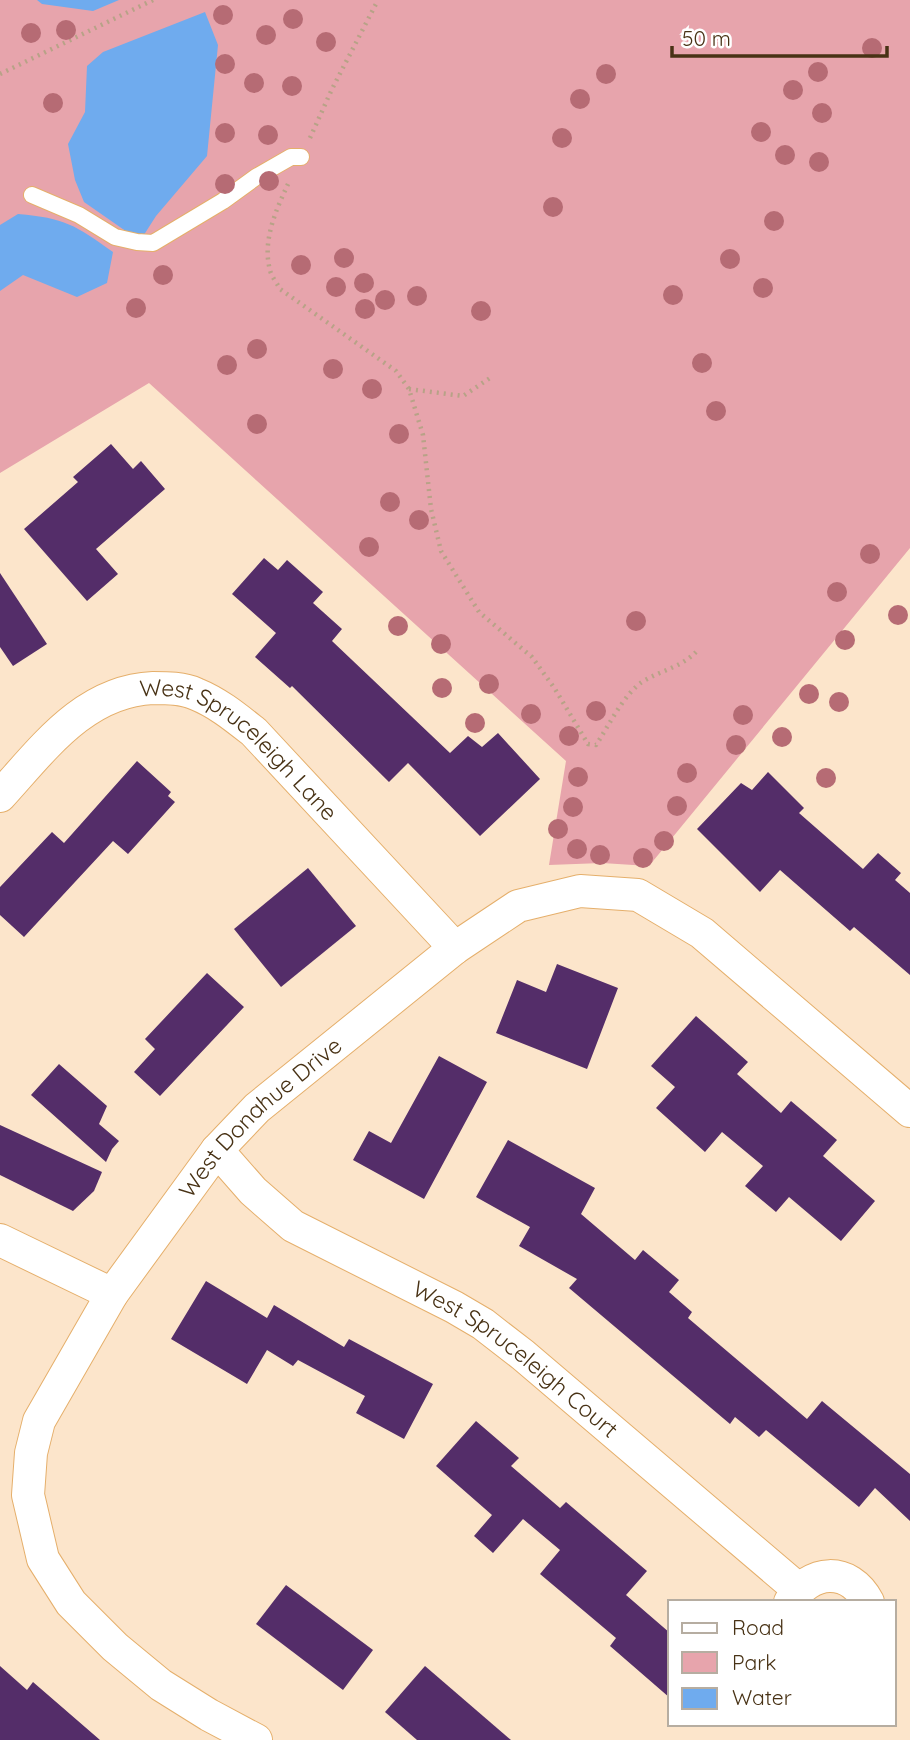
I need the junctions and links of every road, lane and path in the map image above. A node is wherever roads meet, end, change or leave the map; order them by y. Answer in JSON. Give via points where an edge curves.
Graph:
{"nodes":[{"id":1,"x":153,"y":0,"type":"edge"},
{"id":2,"x":379,"y":0,"type":"edge"},
{"id":3,"x":0,"y":74,"type":"edge"},
{"id":4,"x":301,"y":157,"type":"junction"},
{"id":5,"x":32,"y":195,"type":"dead end"},
{"id":6,"x":490,"y":378,"type":"dead end"},
{"id":7,"x":409,"y":389,"type":"junction"},
{"id":8,"x":696,"y":652,"type":"dead end"},
{"id":9,"x":0,"y":796,"type":"edge"},
{"id":10,"x":455,"y":948,"type":"junction"},
{"id":11,"x":910,"y":1111,"type":"edge"},
{"id":12,"x":217,"y":1150,"type":"junction"},
{"id":13,"x":0,"y":1240,"type":"edge"},
{"id":14,"x":112,"y":1294,"type":"junction"},
{"id":15,"x":794,"y":1595,"type":"edge"},
{"id":16,"x":867,"y":1600,"type":"edge"},
{"id":17,"x":256,"y":1740,"type":"edge"}],
"edges":[{"from":1,"to":3,"type":"path"},
{"from":2,"to":4,"type":"path"},
{"from":4,"to":5,"type":"lane","via":[[279,163],[153,243],[115,237]]},
{"from":4,"to":7,"type":"path","via":[[274,213],[270,270],[280,289],[396,371]]},
{"from":6,"to":7,"type":"path","via":[[463,396]]},
{"from":7,"to":8,"type":"path","via":[[423,435],[430,509],[441,551],[479,612],[532,657],[588,744],[597,745],[641,683],[685,663]]},
{"from":9,"to":10,"type":"street","name":"West Spruceleigh Lane","via":[[61,731],[107,697],[139,689],[194,693],[226,709],[254,732]]},
{"from":10,"to":11,"type":"street","name":"West Donahue Drive","via":[[519,906],[580,891],[638,895],[702,933]]},
{"from":10,"to":12,"type":"street","name":"West Donahue Drive","via":[[257,1108]]},
{"from":12,"to":14,"type":"street","name":"West Donahue Drive"},
{"from":12,"to":15,"type":"street","name":"West Spruceleigh Court","via":[[253,1191],[293,1226],[482,1324],[523,1355]]},
{"from":13,"to":14,"type":"street"},
{"from":14,"to":17,"type":"street","name":"West Donahue Drive","via":[[36,1432],[28,1495],[43,1559],[71,1603],[115,1647],[161,1685]]},
{"from":15,"to":16,"type":"street","name":"West Spruceleigh Court","via":[[808,1581],[835,1576],[860,1589]]}]}
